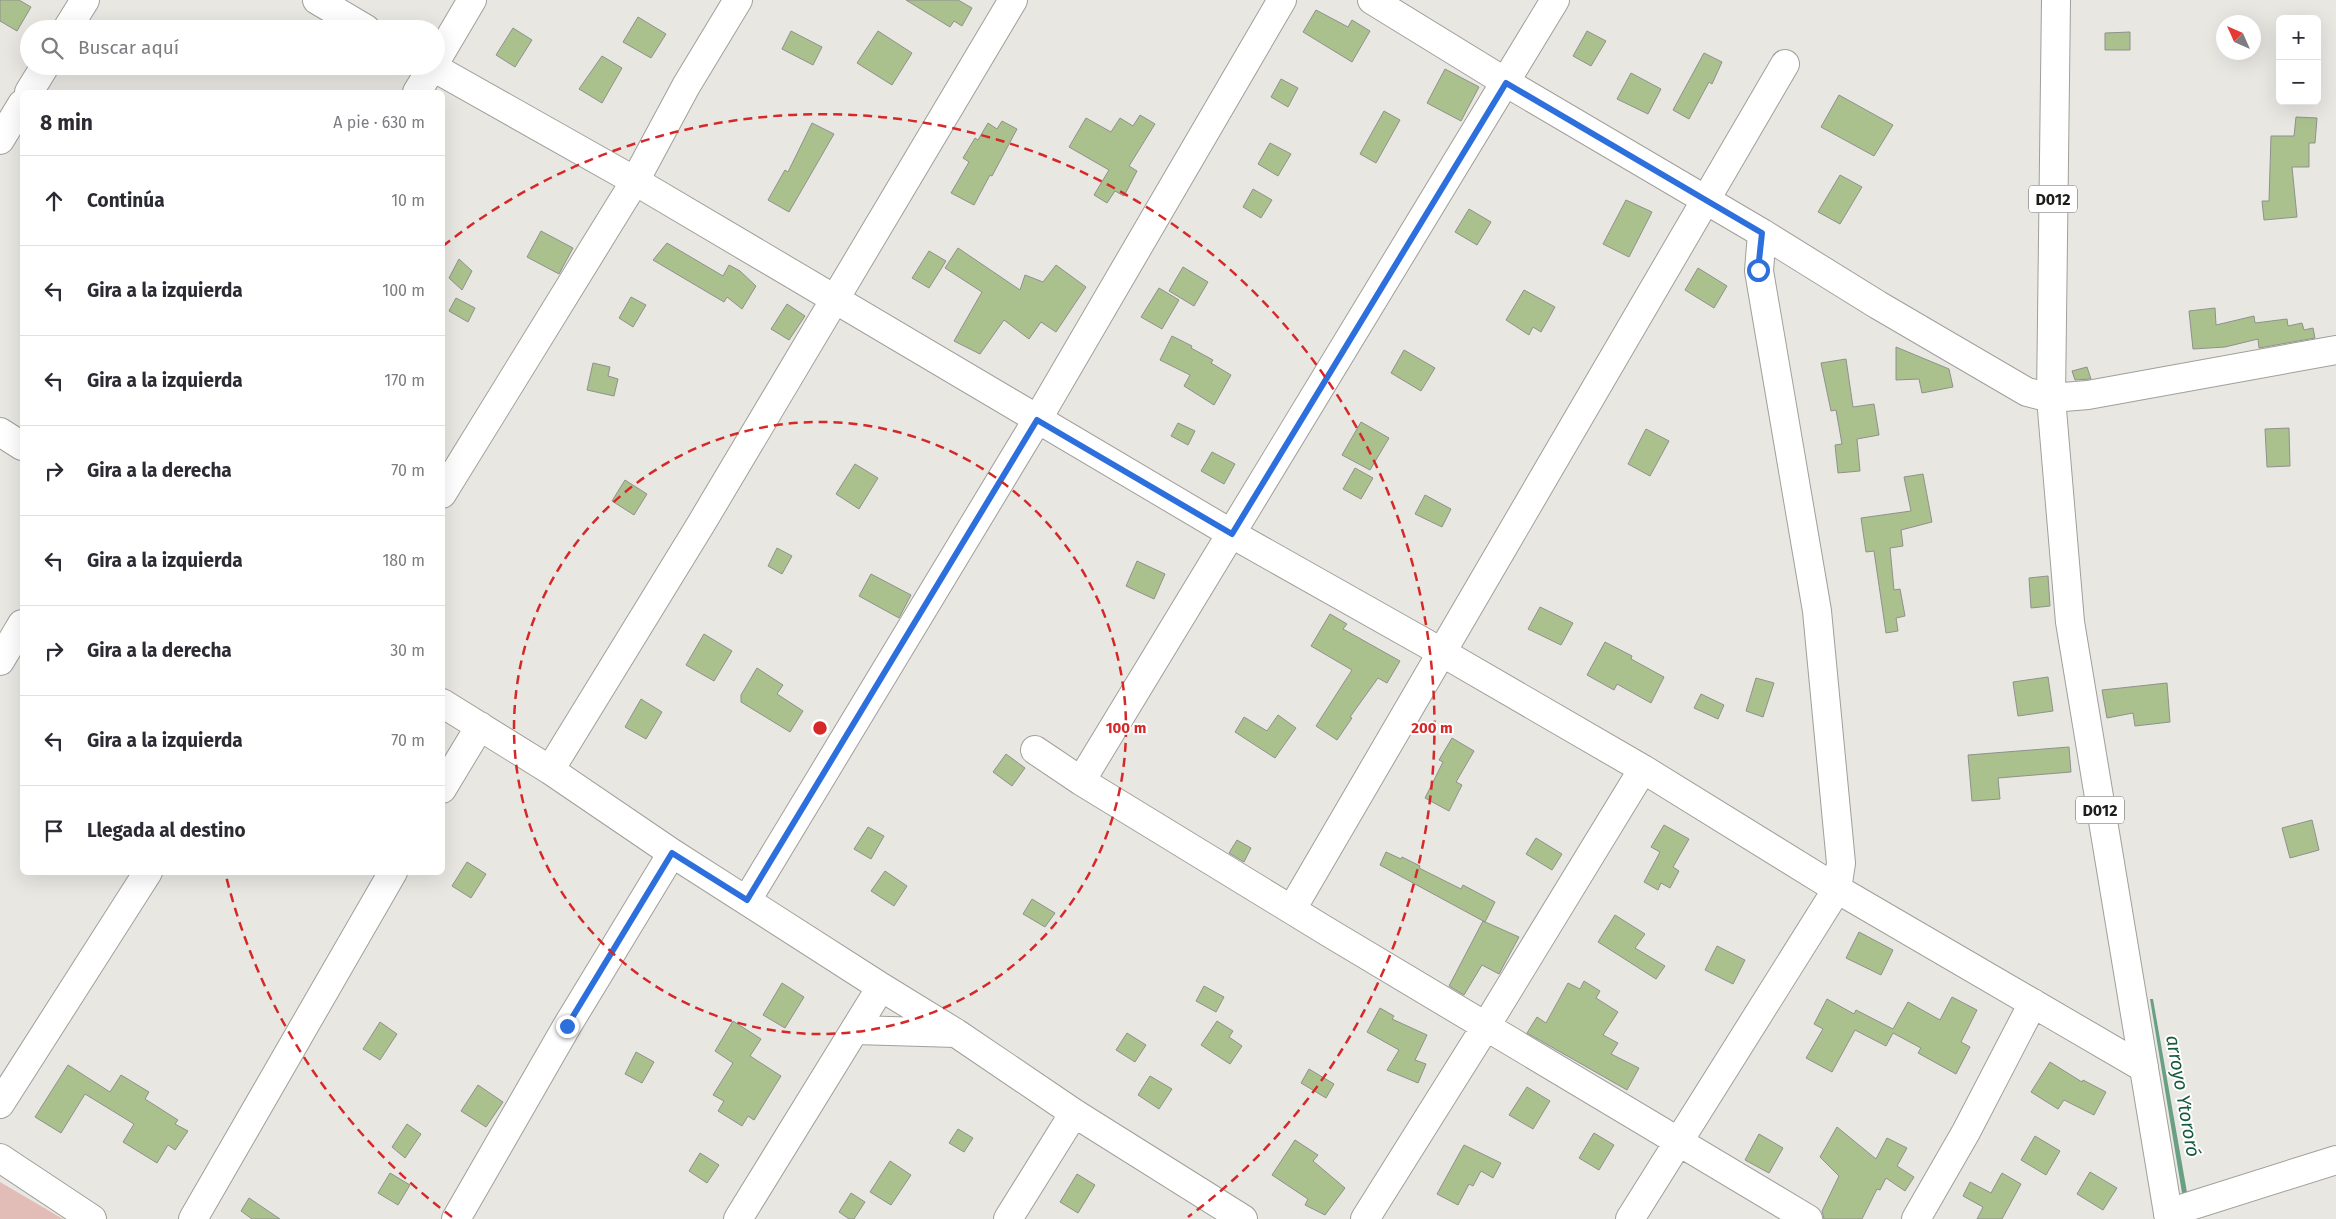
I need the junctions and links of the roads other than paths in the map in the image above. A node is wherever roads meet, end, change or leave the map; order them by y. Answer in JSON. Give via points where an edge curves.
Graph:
{"nodes":[{"id":1,"x":84,"y":0,"type":"edge"},
{"id":2,"x":317,"y":0,"type":"edge"},
{"id":3,"x":472,"y":0,"type":"edge"},
{"id":4,"x":738,"y":0,"type":"edge"},
{"id":5,"x":1014,"y":0,"type":"edge"},
{"id":6,"x":1282,"y":0,"type":"edge"},
{"id":7,"x":1372,"y":0,"type":"edge"},
{"id":8,"x":1555,"y":0,"type":"edge"},
{"id":9,"x":2056,"y":0,"type":"edge"},
{"id":10,"x":72,"y":20,"type":"edge"},
{"id":11,"x":351,"y":20,"type":"edge"},
{"id":12,"x":445,"y":45,"type":"edge"},
{"id":13,"x":1785,"y":64,"type":"dead end"},
{"id":14,"x":445,"y":72,"type":"edge"},
{"id":15,"x":39,"y":75,"type":"edge"},
{"id":16,"x":427,"y":75,"type":"edge"},
{"id":17,"x":1506,"y":83,"type":"junction"},
{"id":18,"x":30,"y":90,"type":"edge"},
{"id":19,"x":418,"y":90,"type":"edge"},
{"id":20,"x":20,"y":107,"type":"edge"},
{"id":21,"x":0,"y":140,"type":"edge"},
{"id":22,"x":634,"y":181,"type":"junction"},
{"id":23,"x":1706,"y":201,"type":"junction"},
{"id":24,"x":1762,"y":233,"type":"junction"},
{"id":25,"x":836,"y":300,"type":"junction"},
{"id":26,"x":2336,"y":350,"type":"edge"},
{"id":27,"x":2051,"y":398,"type":"junction"},
{"id":28,"x":1037,"y":420,"type":"junction"},
{"id":29,"x":0,"y":432,"type":"edge"},
{"id":30,"x":20,"y":445,"type":"edge"},
{"id":31,"x":445,"y":489,"type":"edge"},
{"id":32,"x":1232,"y":534,"type":"junction"},
{"id":33,"x":20,"y":627,"type":"edge"},
{"id":34,"x":1443,"y":653,"type":"junction"},
{"id":35,"x":0,"y":661,"type":"edge"},
{"id":36,"x":445,"y":705,"type":"edge"},
{"id":37,"x":480,"y":726,"type":"junction"},
{"id":38,"x":1035,"y":750,"type":"dead end"},
{"id":39,"x":1643,"y":769,"type":"junction"},
{"id":40,"x":550,"y":770,"type":"junction"},
{"id":41,"x":1081,"y":781,"type":"junction"},
{"id":42,"x":445,"y":784,"type":"edge"},
{"id":43,"x":672,"y":853,"type":"junction"},
{"id":44,"x":146,"y":875,"type":"edge"},
{"id":45,"x":391,"y":875,"type":"edge"},
{"id":46,"x":1837,"y":889,"type":"junction"},
{"id":47,"x":747,"y":900,"type":"junction"},
{"id":48,"x":1292,"y":909,"type":"junction"},
{"id":49,"x":881,"y":987,"type":"junction"},
{"id":50,"x":2033,"y":1003,"type":"junction"},
{"id":51,"x":1486,"y":1026,"type":"junction"},
{"id":52,"x":856,"y":1030,"type":"junction"},
{"id":53,"x":956,"y":1033,"type":"junction"},
{"id":54,"x":2144,"y":1068,"type":"junction"},
{"id":55,"x":0,"y":1104,"type":"edge"},
{"id":56,"x":1074,"y":1113,"type":"junction"},
{"id":57,"x":1678,"y":1141,"type":"junction"},
{"id":58,"x":0,"y":1158,"type":"edge"},
{"id":59,"x":2336,"y":1160,"type":"edge"},
{"id":60,"x":2169,"y":1216,"type":"edge"},
{"id":61,"x":92,"y":1219,"type":"edge"},
{"id":62,"x":193,"y":1219,"type":"edge"},
{"id":63,"x":456,"y":1219,"type":"edge"},
{"id":64,"x":738,"y":1219,"type":"edge"},
{"id":65,"x":1008,"y":1219,"type":"edge"},
{"id":66,"x":1243,"y":1219,"type":"edge"},
{"id":67,"x":1365,"y":1219,"type":"edge"},
{"id":68,"x":1630,"y":1219,"type":"edge"},
{"id":69,"x":1808,"y":1219,"type":"edge"},
{"id":70,"x":1916,"y":1219,"type":"edge"}],
"edges":[{"from":1,"to":10,"type":"street"},
{"from":2,"to":11,"type":"street"},
{"from":3,"to":12,"type":"street"},
{"from":4,"to":22,"type":"street"},
{"from":5,"to":25,"type":"street"},
{"from":6,"to":28,"type":"street"},
{"from":7,"to":17,"type":"street"},
{"from":8,"to":17,"type":"street"},
{"from":9,"to":27,"type":"street","number":"D012"},
{"from":13,"to":23,"type":"street"},
{"from":14,"to":22,"type":"street"},
{"from":15,"to":18,"type":"street"},
{"from":16,"to":19,"type":"street"},
{"from":17,"to":23,"type":"street"},
{"from":17,"to":32,"type":"street"},
{"from":20,"to":21,"type":"street"},
{"from":22,"to":25,"type":"street"},
{"from":22,"to":31,"type":"street"},
{"from":23,"to":24,"type":"street"},
{"from":23,"to":34,"type":"street","via":[[1479,586]]},
{"from":24,"to":27,"type":"street","via":[[2027,392]]},
{"from":24,"to":46,"type":"street","via":[[1758,270],[1817,611],[1841,864]]},
{"from":25,"to":28,"type":"street"},
{"from":25,"to":40,"type":"street"},
{"from":26,"to":27,"type":"street","via":[[2088,396]]},
{"from":27,"to":54,"type":"street","number":"D012","via":[[2070,622]]},
{"from":28,"to":32,"type":"street"},
{"from":28,"to":47,"type":"street"},
{"from":29,"to":30,"type":"street"},
{"from":32,"to":34,"type":"street"},
{"from":32,"to":41,"type":"street"},
{"from":33,"to":35,"type":"street"},
{"from":34,"to":39,"type":"street"},
{"from":34,"to":48,"type":"street"},
{"from":36,"to":37,"type":"street"},
{"from":37,"to":40,"type":"street"},
{"from":37,"to":42,"type":"street"},
{"from":38,"to":41,"type":"street"},
{"from":39,"to":46,"type":"street"},
{"from":39,"to":51,"type":"street"},
{"from":40,"to":43,"type":"street"},
{"from":41,"to":48,"type":"street"},
{"from":43,"to":47,"type":"street"},
{"from":43,"to":63,"type":"street"},
{"from":44,"to":55,"type":"street"},
{"from":45,"to":62,"type":"street"},
{"from":46,"to":50,"type":"street"},
{"from":46,"to":57,"type":"street"},
{"from":47,"to":49,"type":"street"},
{"from":48,"to":51,"type":"street"},
{"from":49,"to":52,"type":"street"},
{"from":49,"to":53,"type":"street"},
{"from":50,"to":54,"type":"street"},
{"from":50,"to":70,"type":"street","via":[[1966,1132]]},
{"from":51,"to":57,"type":"street"},
{"from":51,"to":67,"type":"street"},
{"from":52,"to":53,"type":"street"},
{"from":52,"to":64,"type":"street"},
{"from":53,"to":56,"type":"street"},
{"from":54,"to":60,"type":"street","number":"D012"},
{"from":56,"to":65,"type":"street"},
{"from":56,"to":66,"type":"street"},
{"from":57,"to":68,"type":"street"},
{"from":57,"to":69,"type":"street"},
{"from":58,"to":61,"type":"street"},
{"from":59,"to":60,"type":"street"}]}
